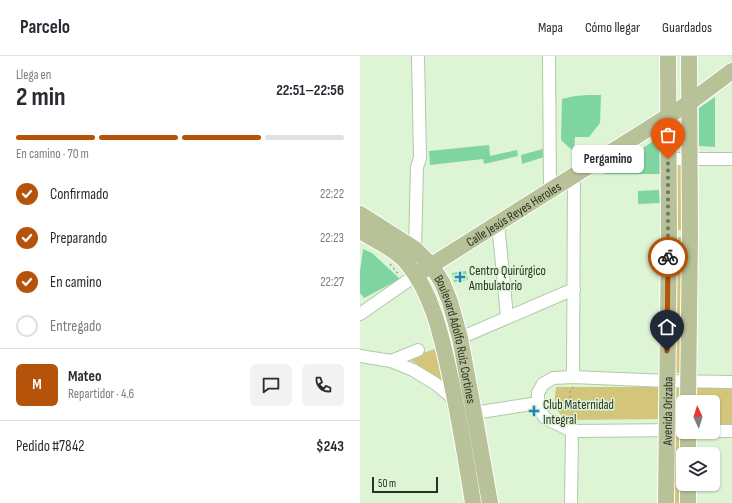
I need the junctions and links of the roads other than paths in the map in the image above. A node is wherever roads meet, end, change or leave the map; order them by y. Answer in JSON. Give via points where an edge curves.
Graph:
{"nodes":[{"id":1,"x":411,"y":56,"type":"edge"},
{"id":2,"x":418,"y":56,"type":"edge"},
{"id":3,"x":549,"y":56,"type":"edge"},
{"id":4,"x":668,"y":56,"type":"edge"},
{"id":5,"x":689,"y":56,"type":"edge"},
{"id":6,"x":732,"y":71,"type":"edge"},
{"id":7,"x":689,"y":103,"type":"junction"},
{"id":8,"x":668,"y":117,"type":"junction"},
{"id":9,"x":668,"y":159,"type":"junction"},
{"id":10,"x":689,"y":159,"type":"junction"},
{"id":11,"x":732,"y":159,"type":"edge"},
{"id":12,"x":416,"y":167,"type":"junction"},
{"id":13,"x":574,"y":175,"type":"junction"},
{"id":14,"x":550,"y":191,"type":"junction"},
{"id":15,"x":360,"y":214,"type":"edge"},
{"id":16,"x":498,"y":223,"type":"junction"},
{"id":17,"x":360,"y":231,"type":"edge"},
{"id":18,"x":668,"y":232,"type":"junction"},
{"id":19,"x":690,"y":233,"type":"junction"},
{"id":20,"x":415,"y":249,"type":"junction"},
{"id":21,"x":431,"y":265,"type":"junction"},
{"id":22,"x":411,"y":278,"type":"junction"},
{"id":23,"x":574,"y":289,"type":"junction"},
{"id":24,"x":360,"y":314,"type":"edge"},
{"id":25,"x":507,"y":317,"type":"junction"},
{"id":26,"x":460,"y":338,"type":"junction"},
{"id":27,"x":418,"y":350,"type":"dead end"},
{"id":28,"x":360,"y":356,"type":"edge"},
{"id":29,"x":391,"y":361,"type":"junction"},
{"id":30,"x":573,"y":377,"type":"junction"},
{"id":31,"x":667,"y":381,"type":"junction"},
{"id":32,"x":688,"y":381,"type":"junction"},
{"id":33,"x":732,"y":382,"type":"edge"},
{"id":34,"x":688,"y":395,"type":"edge"},
{"id":35,"x":456,"y":401,"type":"junction"},
{"id":36,"x":538,"y":403,"type":"junction"},
{"id":37,"x":474,"y":413,"type":"junction"},
{"id":38,"x":667,"y":430,"type":"junction"},
{"id":39,"x":676,"y":430,"type":"edge"},
{"id":40,"x":572,"y":431,"type":"junction"},
{"id":41,"x":720,"y":431,"type":"edge"},
{"id":42,"x":732,"y":431,"type":"edge"},
{"id":43,"x":688,"y":491,"type":"edge"},
{"id":44,"x":473,"y":503,"type":"edge"},
{"id":45,"x":490,"y":503,"type":"edge"},
{"id":46,"x":571,"y":503,"type":"edge"},
{"id":47,"x":666,"y":503,"type":"edge"},
{"id":48,"x":688,"y":503,"type":"edge"}],
"edges":[{"from":1,"to":12,"type":"street","via":[[412,159]]},
{"from":2,"to":12,"type":"street","via":[[420,158]]},
{"from":3,"to":14,"type":"street"},
{"from":4,"to":8,"type":"main road","name":"Avenida Orizaba"},
{"from":5,"to":7,"type":"main road","name":"Avenida Orizaba"},
{"from":6,"to":7,"type":"main road","name":"Calle Jesús Reyes Heroles"},
{"from":7,"to":8,"type":"main road","name":"Calle Jesús Reyes Heroles"},
{"from":7,"to":10,"type":"main road","name":"Avenida Orizaba"},
{"from":8,"to":9,"type":"main road","name":"Avenida Orizaba"},
{"from":8,"to":13,"type":"main road","name":"Calle Jesús Reyes Heroles"},
{"from":9,"to":10,"type":"street"},
{"from":9,"to":18,"type":"main road","name":"Avenida Orizaba"},
{"from":10,"to":11,"type":"street"},
{"from":10,"to":19,"type":"main road","name":"Avenida Orizaba"},
{"from":12,"to":20,"type":"street"},
{"from":13,"to":14,"type":"main road","name":"Calle Jesús Reyes Heroles"},
{"from":13,"to":23,"type":"street"},
{"from":14,"to":16,"type":"main road","name":"Calle Jesús Reyes Heroles"},
{"from":15,"to":20,"type":"main road","name":"Boulevard Adolfo Ruiz Cortines"},
{"from":16,"to":21,"type":"main road","name":"Calle Jesús Reyes Heroles"},
{"from":16,"to":25,"type":"street"},
{"from":17,"to":22,"type":"main road","name":"Boulevard Adolfo Ruiz Cortines","via":[[407,262]]},
{"from":18,"to":19,"type":"street"},
{"from":18,"to":31,"type":"main road","name":"Avenida Orizaba"},
{"from":19,"to":32,"type":"main road","name":"Avenida Orizaba"},
{"from":20,"to":21,"type":"main road","name":"Boulevard Adolfo Ruiz Cortines"},
{"from":21,"to":22,"type":"main road","name":"Calle Jesús Reyes Heroles"},
{"from":21,"to":26,"type":"main road","name":"Boulevard Adolfo Ruiz Cortines","via":[[442,282],[450,302]]},
{"from":22,"to":24,"type":"street","name":"Calle Jesús Reyes Heroles"},
{"from":22,"to":35,"type":"main road","name":"Boulevard Adolfo Ruiz Cortines","via":[[424,290],[432,310],[442,340]]},
{"from":23,"to":25,"type":"street"},
{"from":23,"to":30,"type":"street"},
{"from":25,"to":26,"type":"street"},
{"from":26,"to":37,"type":"main road","name":"Boulevard Adolfo Ruiz Cortines"},
{"from":27,"to":29,"type":"street"},
{"from":28,"to":29,"type":"street"},
{"from":29,"to":35,"type":"street","via":[[436,384]]},
{"from":30,"to":31,"type":"street"},
{"from":30,"to":36,"type":"street","via":[[553,378],[543,384],[538,393]]},
{"from":31,"to":32,"type":"street"},
{"from":31,"to":38,"type":"main road","name":"Avenida Orizaba"},
{"from":32,"to":33,"type":"street"},
{"from":32,"to":34,"type":"main road","name":"Avenida Orizaba"},
{"from":35,"to":44,"type":"main road","name":"Boulevard Adolfo Ruiz Cortines"},
{"from":36,"to":37,"type":"street"},
{"from":36,"to":40,"type":"street","via":[[545,418]]},
{"from":37,"to":45,"type":"main road","name":"Boulevard Adolfo Ruiz Cortines"},
{"from":38,"to":39,"type":"street"},
{"from":38,"to":40,"type":"street"},
{"from":38,"to":47,"type":"main road","name":"Avenida Orizaba"},
{"from":40,"to":46,"type":"street"},
{"from":41,"to":42,"type":"street"},
{"from":43,"to":48,"type":"main road"}]}
